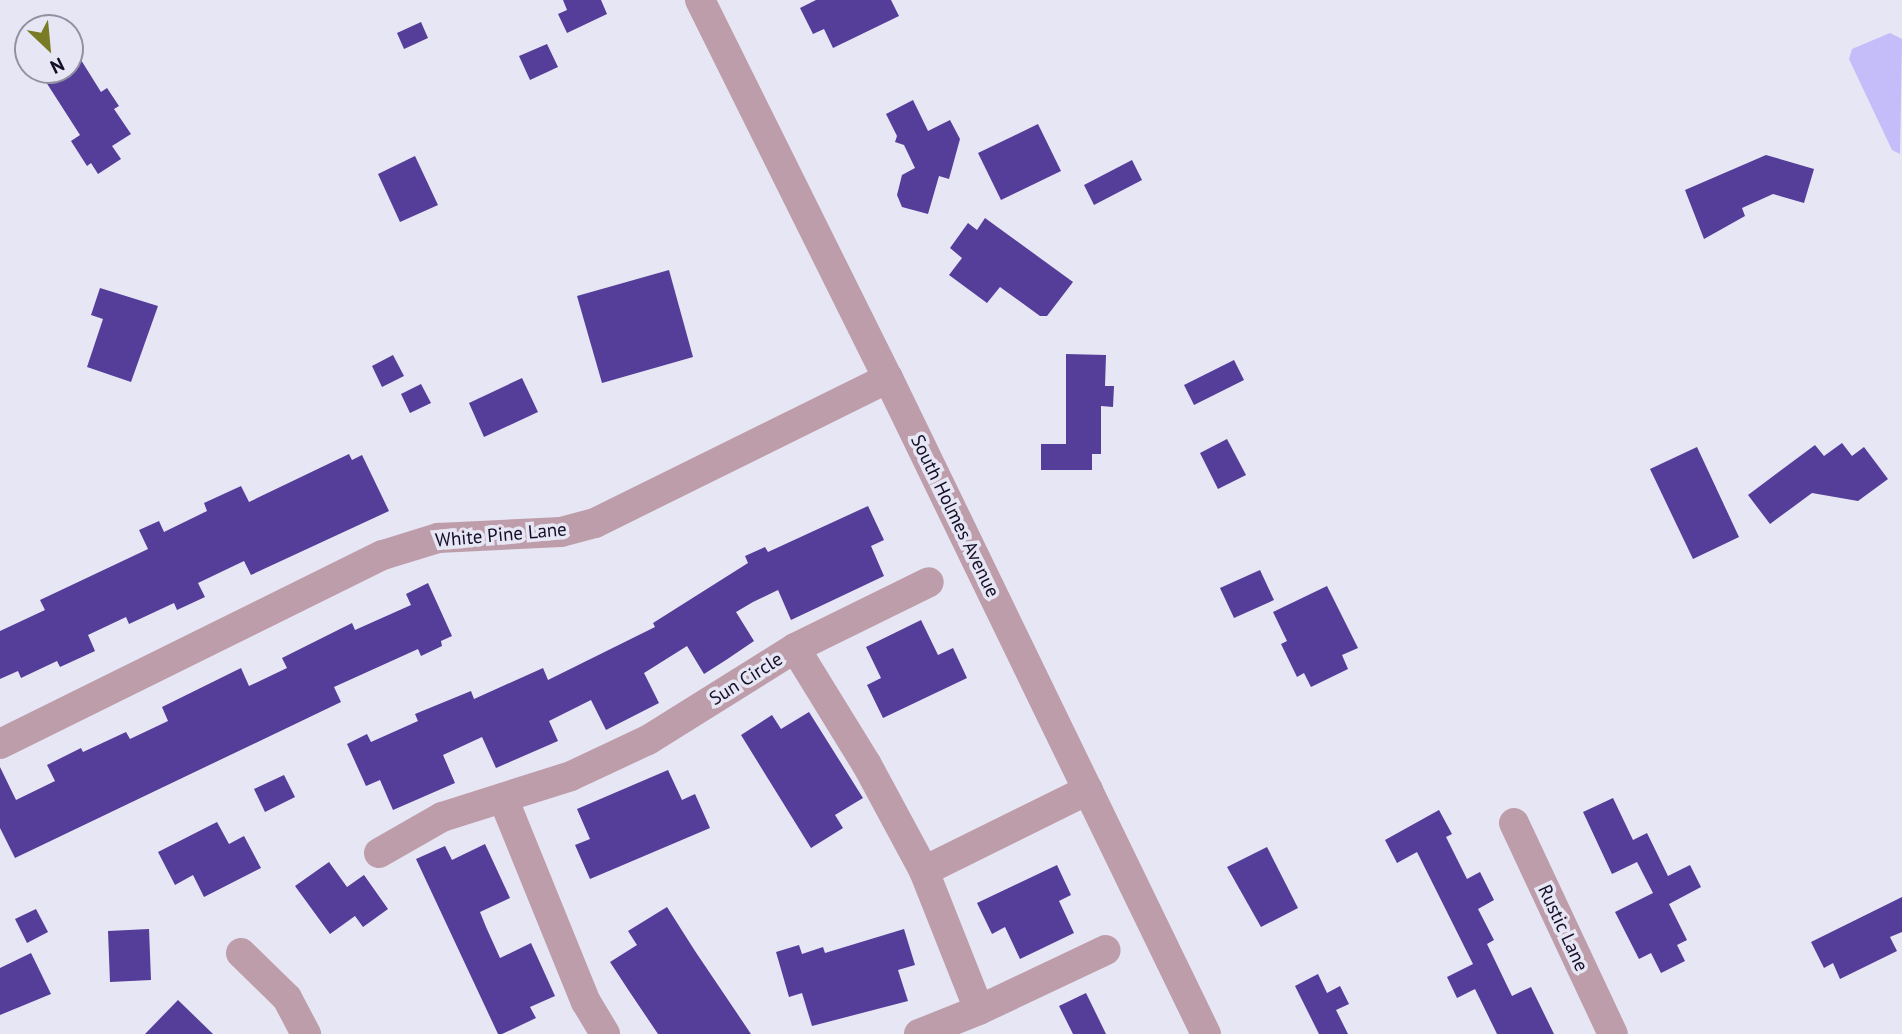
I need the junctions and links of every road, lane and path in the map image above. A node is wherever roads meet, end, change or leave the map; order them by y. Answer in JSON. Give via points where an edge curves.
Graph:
{"nodes":[{"id":1,"x":700,"y":0,"type":"edge"},
{"id":2,"x":888,"y":378,"type":"junction"},
{"id":3,"x":929,"y":582,"type":"dead end"},
{"id":4,"x":794,"y":648,"type":"junction"},
{"id":5,"x":0,"y":744,"type":"edge"},
{"id":6,"x":1088,"y":790,"type":"junction"},
{"id":7,"x":503,"y":798,"type":"junction"},
{"id":8,"x":1514,"y":823,"type":"dead end"},
{"id":9,"x":379,"y":853,"type":"dead end"},
{"id":10,"x":924,"y":871,"type":"junction"},
{"id":11,"x":1106,"y":950,"type":"dead end"},
{"id":12,"x":241,"y":953,"type":"dead end"},
{"id":13,"x":979,"y":1010,"type":"junction"},
{"id":14,"x":306,"y":1034,"type":"edge"},
{"id":15,"x":605,"y":1034,"type":"edge"},
{"id":16,"x":919,"y":1034,"type":"edge"},
{"id":17,"x":1206,"y":1034,"type":"edge"},
{"id":18,"x":1613,"y":1034,"type":"edge"}],
"edges":[{"from":1,"to":2,"type":"street","name":"South Holmes Avenue"},
{"from":2,"to":5,"type":"street","name":"White Pine Lane","via":[[595,523],[561,532],[438,538],[383,555]]},
{"from":2,"to":6,"type":"street","name":"South Holmes Avenue"},
{"from":3,"to":4,"type":"street"},
{"from":4,"to":7,"type":"street","name":"Sun Circle","via":[[648,740],[571,776]]},
{"from":4,"to":10,"type":"street","name":"Sun Circle","via":[[867,765]]},
{"from":6,"to":10,"type":"street"},
{"from":6,"to":17,"type":"street","name":"South Holmes Avenue"},
{"from":7,"to":9,"type":"street","name":"Sun Circle","via":[[442,817]]},
{"from":7,"to":15,"type":"street","via":[[586,1002]]},
{"from":8,"to":18,"type":"street","name":"Rustic Lane"},
{"from":10,"to":13,"type":"street","name":"Sun Circle"},
{"from":11,"to":13,"type":"street"},
{"from":12,"to":14,"type":"street","via":[[287,998]]},
{"from":13,"to":16,"type":"street"}]}
